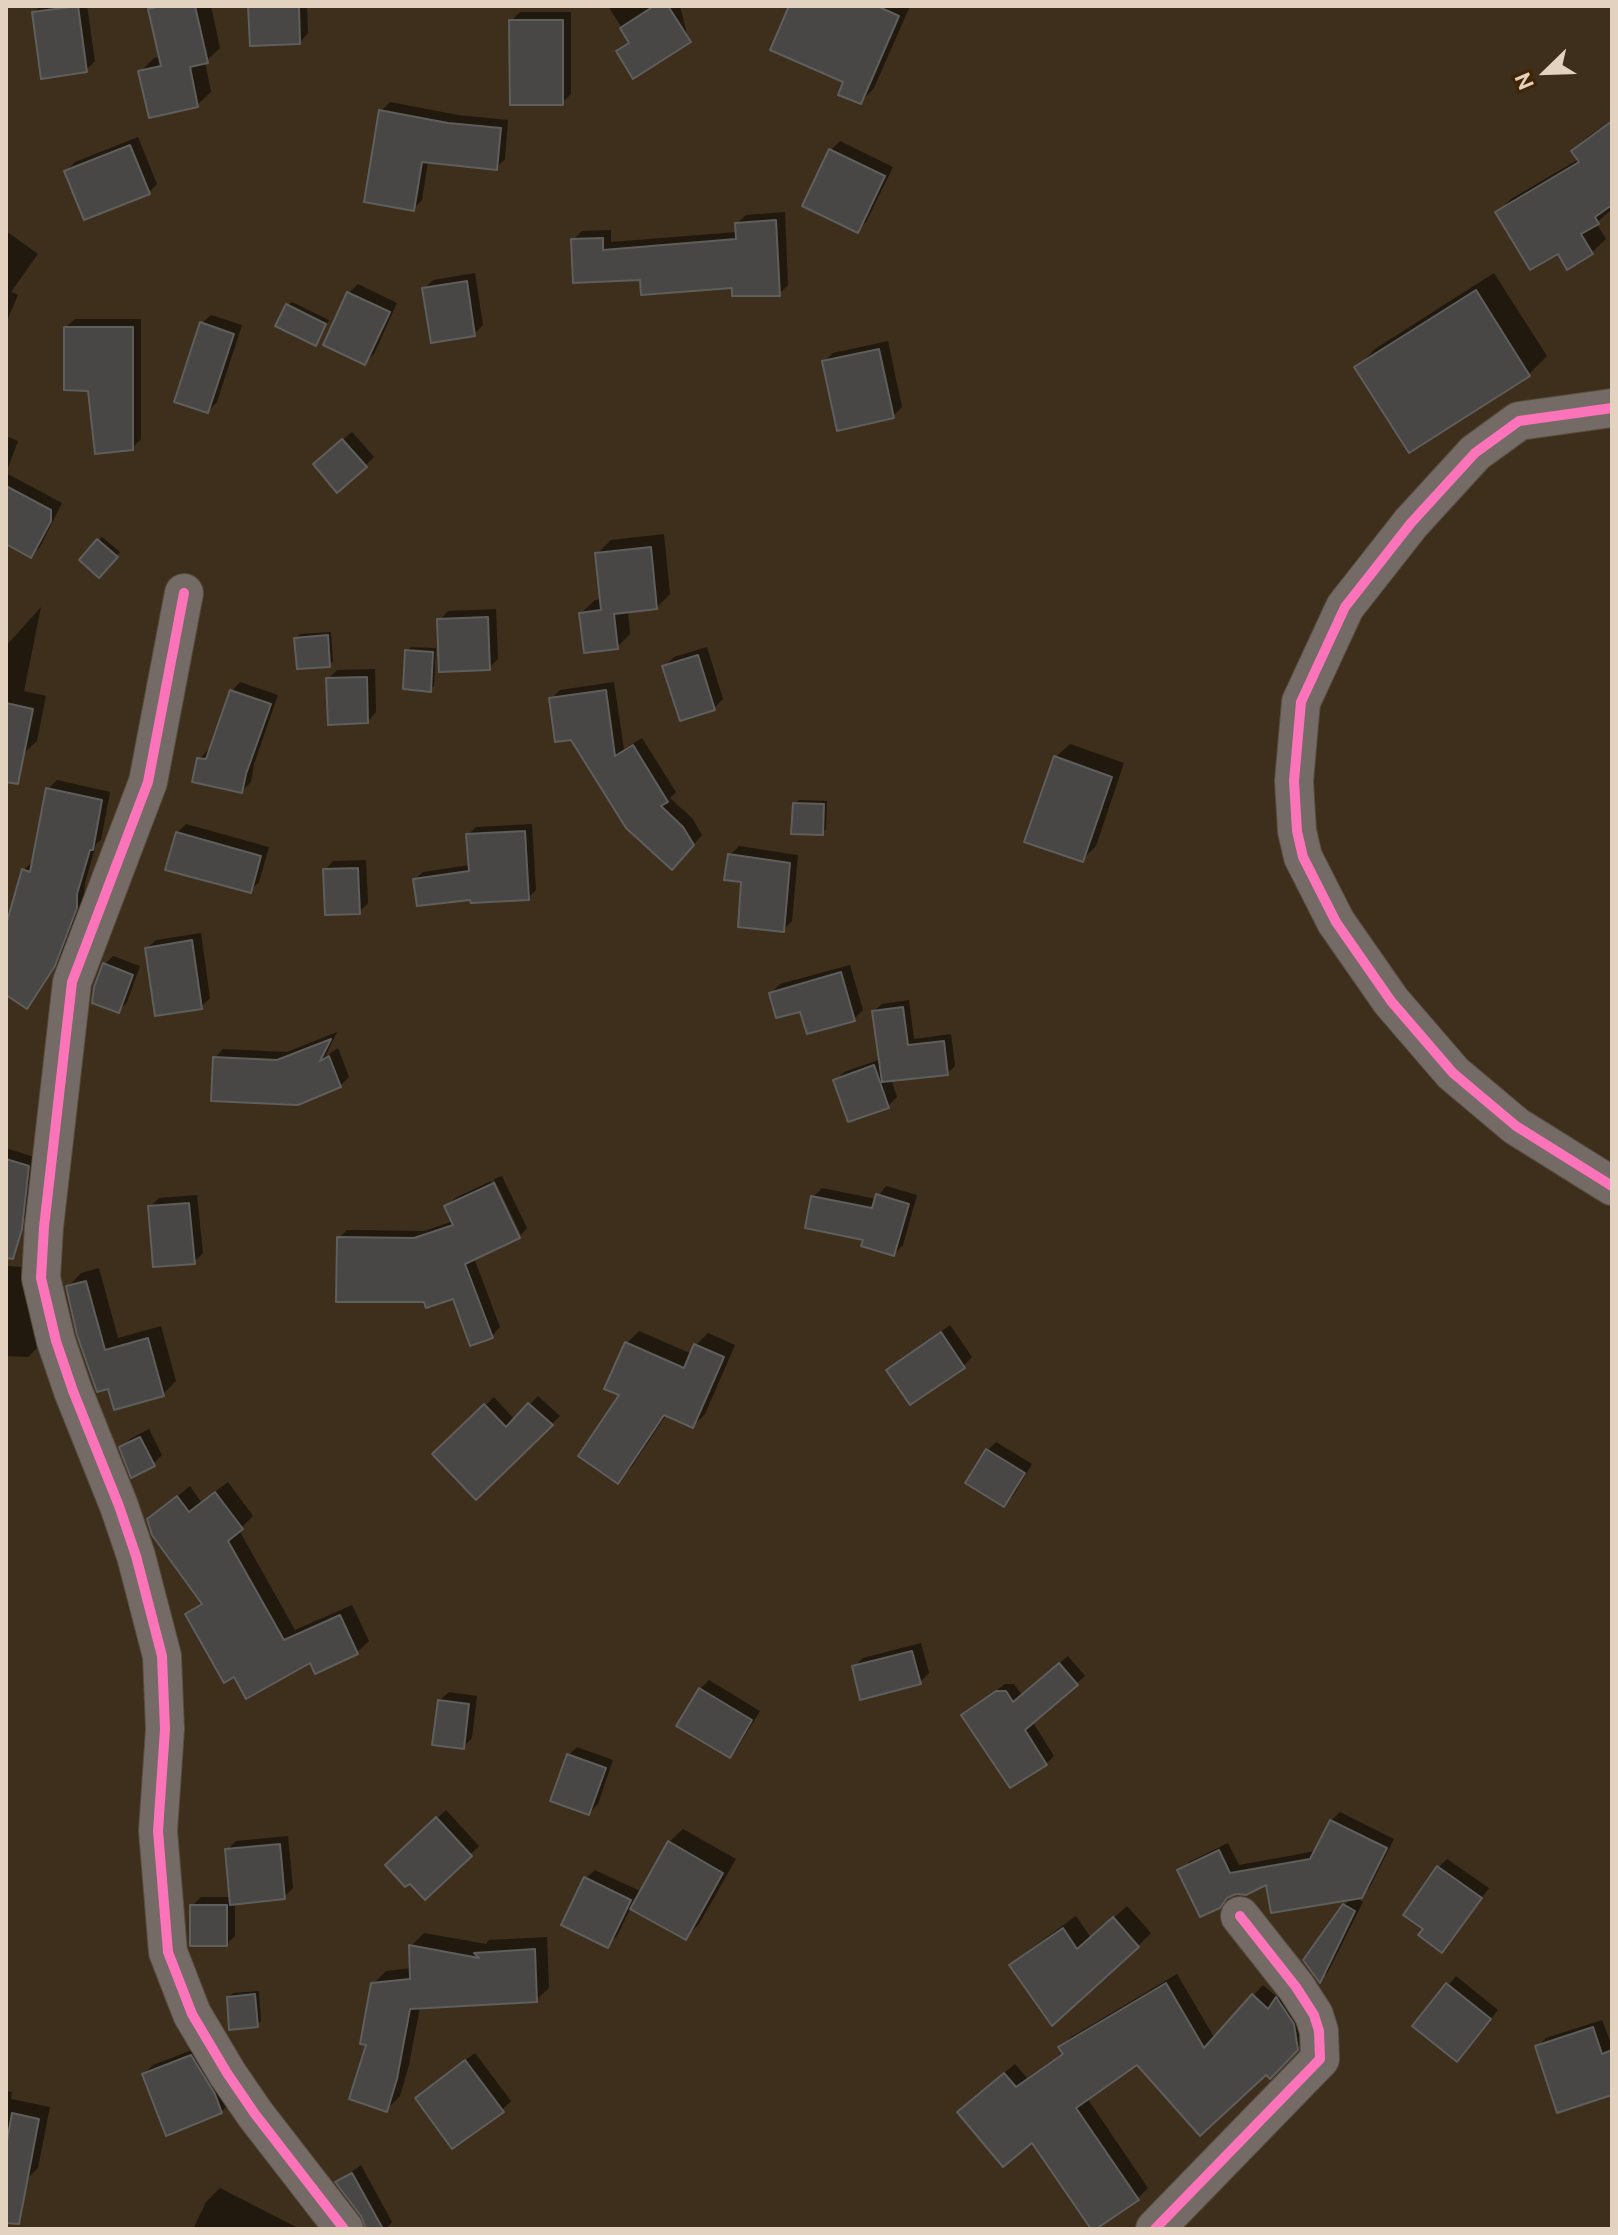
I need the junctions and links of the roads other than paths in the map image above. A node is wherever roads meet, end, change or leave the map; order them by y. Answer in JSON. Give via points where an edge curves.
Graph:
{"nodes":[{"id":1,"x":1612,"y":408,"type":"edge"},
{"id":2,"x":184,"y":593,"type":"dead end"},
{"id":3,"x":1612,"y":1186,"type":"edge"},
{"id":4,"x":1240,"y":1916,"type":"dead end"},
{"id":5,"x":344,"y":2229,"type":"edge"},
{"id":6,"x":1155,"y":2229,"type":"edge"}],
"edges":[{"from":1,"to":3,"type":"street","via":[[1519,421],[1475,453],[1411,523],[1345,607],[1301,702],[1294,781],[1303,857],[1336,922],[1391,1001],[1453,1073],[1516,1126]]},
{"from":2,"to":5,"type":"street","via":[[148,782],[72,982],[41,1278],[73,1391],[136,1556],[162,1656],[165,1729],[158,1831],[168,1952],[192,2014],[227,2073]]},
{"from":4,"to":6,"type":"street","via":[[1314,2015],[1320,2059]]}]}
